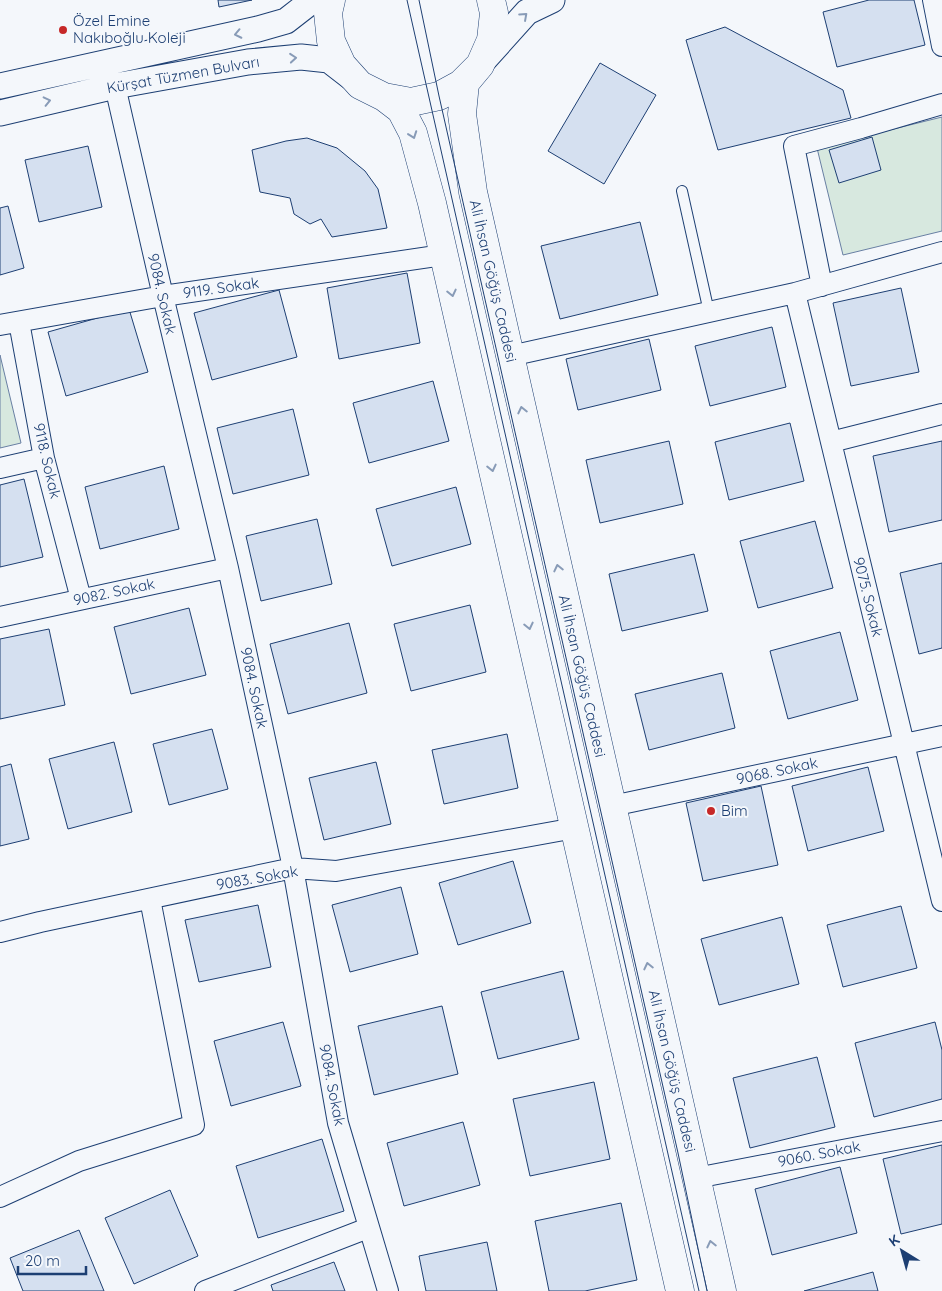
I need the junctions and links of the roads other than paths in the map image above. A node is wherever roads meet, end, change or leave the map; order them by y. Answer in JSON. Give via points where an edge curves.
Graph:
{"nodes":[{"id":1,"x":313,"y":0,"type":"edge"},
{"id":2,"x":331,"y":0,"type":"edge"},
{"id":3,"x":491,"y":0,"type":"edge"},
{"id":4,"x":552,"y":0,"type":"edge"},
{"id":5,"x":933,"y":0,"type":"edge"},
{"id":6,"x":942,"y":46,"type":"edge"},
{"id":7,"x":480,"y":64,"type":"junction"},
{"id":8,"x":360,"y":85,"type":"junction"},
{"id":9,"x":0,"y":86,"type":"edge"},
{"id":10,"x":115,"y":86,"type":"junction"},
{"id":11,"x":384,"y":97,"type":"junction"},
{"id":12,"x":942,"y":104,"type":"edge"},
{"id":13,"x":0,"y":112,"type":"edge"},
{"id":14,"x":682,"y":190,"type":"dead end"},
{"id":15,"x":942,"y":252,"type":"edge"},
{"id":16,"x":444,"y":255,"type":"junction"},
{"id":17,"x":822,"y":286,"type":"junction"},
{"id":18,"x":795,"y":294,"type":"junction"},
{"id":19,"x":163,"y":296,"type":"junction"},
{"id":20,"x":709,"y":312,"type":"junction"},
{"id":21,"x":10,"y":323,"type":"edge"},
{"id":22,"x":510,"y":356,"type":"junction"},
{"id":23,"x":942,"y":414,"type":"edge"},
{"id":24,"x":831,"y":442,"type":"junction"},
{"id":25,"x":44,"y":458,"type":"junction"},
{"id":26,"x":0,"y":468,"type":"edge"},
{"id":27,"x":228,"y":568,"type":"junction"},
{"id":28,"x":81,"y":599,"type":"junction"},
{"id":29,"x":0,"y":617,"type":"edge"},
{"id":30,"x":942,"y":736,"type":"edge"},
{"id":31,"x":904,"y":744,"type":"junction"},
{"id":32,"x":612,"y":806,"type":"junction"},
{"id":33,"x":575,"y":828,"type":"junction"},
{"id":34,"x":293,"y":868,"type":"junction"},
{"id":35,"x":150,"y":899,"type":"junction"},
{"id":36,"x":942,"y":901,"type":"edge"},
{"id":37,"x":0,"y":932,"type":"edge"},
{"id":38,"x":942,"y":1130,"type":"edge"},
{"id":39,"x":696,"y":1178,"type":"junction"},
{"id":40,"x":0,"y":1197,"type":"edge"},
{"id":41,"x":368,"y":1228,"type":"junction"},
{"id":42,"x":205,"y":1291,"type":"edge"},
{"id":43,"x":388,"y":1291,"type":"edge"},
{"id":44,"x":680,"y":1291,"type":"edge"},
{"id":45,"x":722,"y":1291,"type":"edge"}],
"edges":[{"from":1,"to":9,"type":"street","name":"Kürşat Tüzmen Bulvarı","one_way":true,"via":[[286,21],[258,29]]},
{"from":2,"to":8,"type":"main road","via":[[328,13],[330,41],[342,65]]},
{"from":3,"to":7,"type":"main road","via":[[494,13],[491,40]]},
{"from":7,"to":4,"type":"street","one_way":true,"via":[[526,12]]},
{"from":5,"to":6,"type":"street"},
{"from":7,"to":11,"type":"main road","via":[[461,84],[439,96],[411,102]]},
{"from":7,"to":22,"type":"main road","name":"Ali İhsan Göğüş Caddesi","via":[[465,83],[462,114],[473,192]]},
{"from":10,"to":8,"type":"street","name":"Kürşat Tüzmen Bulvarı","one_way":true,"via":[[248,62],[301,57],[328,60]]},
{"from":8,"to":11,"type":"main road"},
{"from":13,"to":10,"type":"street","name":"Kürşat Tüzmen Bulvarı","one_way":true},
{"from":10,"to":19,"type":"street","name":"9084. Sokak"},
{"from":11,"to":16,"type":"main road","one_way":true,"via":[[401,110],[413,133]]},
{"from":12,"to":17,"type":"street","via":[[794,146]]},
{"from":14,"to":20,"type":"lane"},
{"from":15,"to":17,"type":"street"},
{"from":16,"to":19,"type":"street","name":"9119. Sokak"},
{"from":16,"to":33,"type":"main road","one_way":true},
{"from":17,"to":18,"type":"street"},
{"from":18,"to":20,"type":"street"},
{"from":18,"to":24,"type":"street","name":"9075. Sokak"},
{"from":19,"to":21,"type":"street","name":"9119. Sokak"},
{"from":19,"to":27,"type":"street","name":"9084. Sokak"},
{"from":20,"to":22,"type":"street"},
{"from":21,"to":25,"type":"street","name":"9118. Sokak"},
{"from":32,"to":22,"type":"main road","name":"Ali İhsan Göğüş Caddesi","one_way":true},
{"from":23,"to":24,"type":"street"},
{"from":24,"to":31,"type":"street","name":"9075. Sokak"},
{"from":25,"to":26,"type":"street"},
{"from":25,"to":28,"type":"street","name":"9118. Sokak"},
{"from":27,"to":28,"type":"street","name":"9082. Sokak"},
{"from":27,"to":34,"type":"street","name":"9084. Sokak"},
{"from":28,"to":29,"type":"street","name":"9082. Sokak"},
{"from":30,"to":31,"type":"street","name":"9068. Sokak"},
{"from":31,"to":32,"type":"street","name":"9068. Sokak"},
{"from":31,"to":36,"type":"street","name":"9075. Sokak"},
{"from":39,"to":32,"type":"main road","name":"Ali İhsan Göğüş Caddesi","one_way":true},
{"from":33,"to":34,"type":"street","name":"9083. Sokak","via":[[336,871]]},
{"from":33,"to":44,"type":"main road"},
{"from":34,"to":35,"type":"street","name":"9083. Sokak"},
{"from":34,"to":41,"type":"street","name":"9084. Sokak","via":[[338,1123]]},
{"from":35,"to":37,"type":"street","name":"9083. Sokak"},
{"from":35,"to":40,"type":"street","via":[[194,1125],[79,1161]]},
{"from":38,"to":39,"type":"street","name":"9060. Sokak"},
{"from":45,"to":39,"type":"main road","name":"Ali İhsan Göğüş Caddesi","one_way":true},
{"from":41,"to":42,"type":"street"},
{"from":41,"to":43,"type":"street","name":"9084. Sokak"}]}
